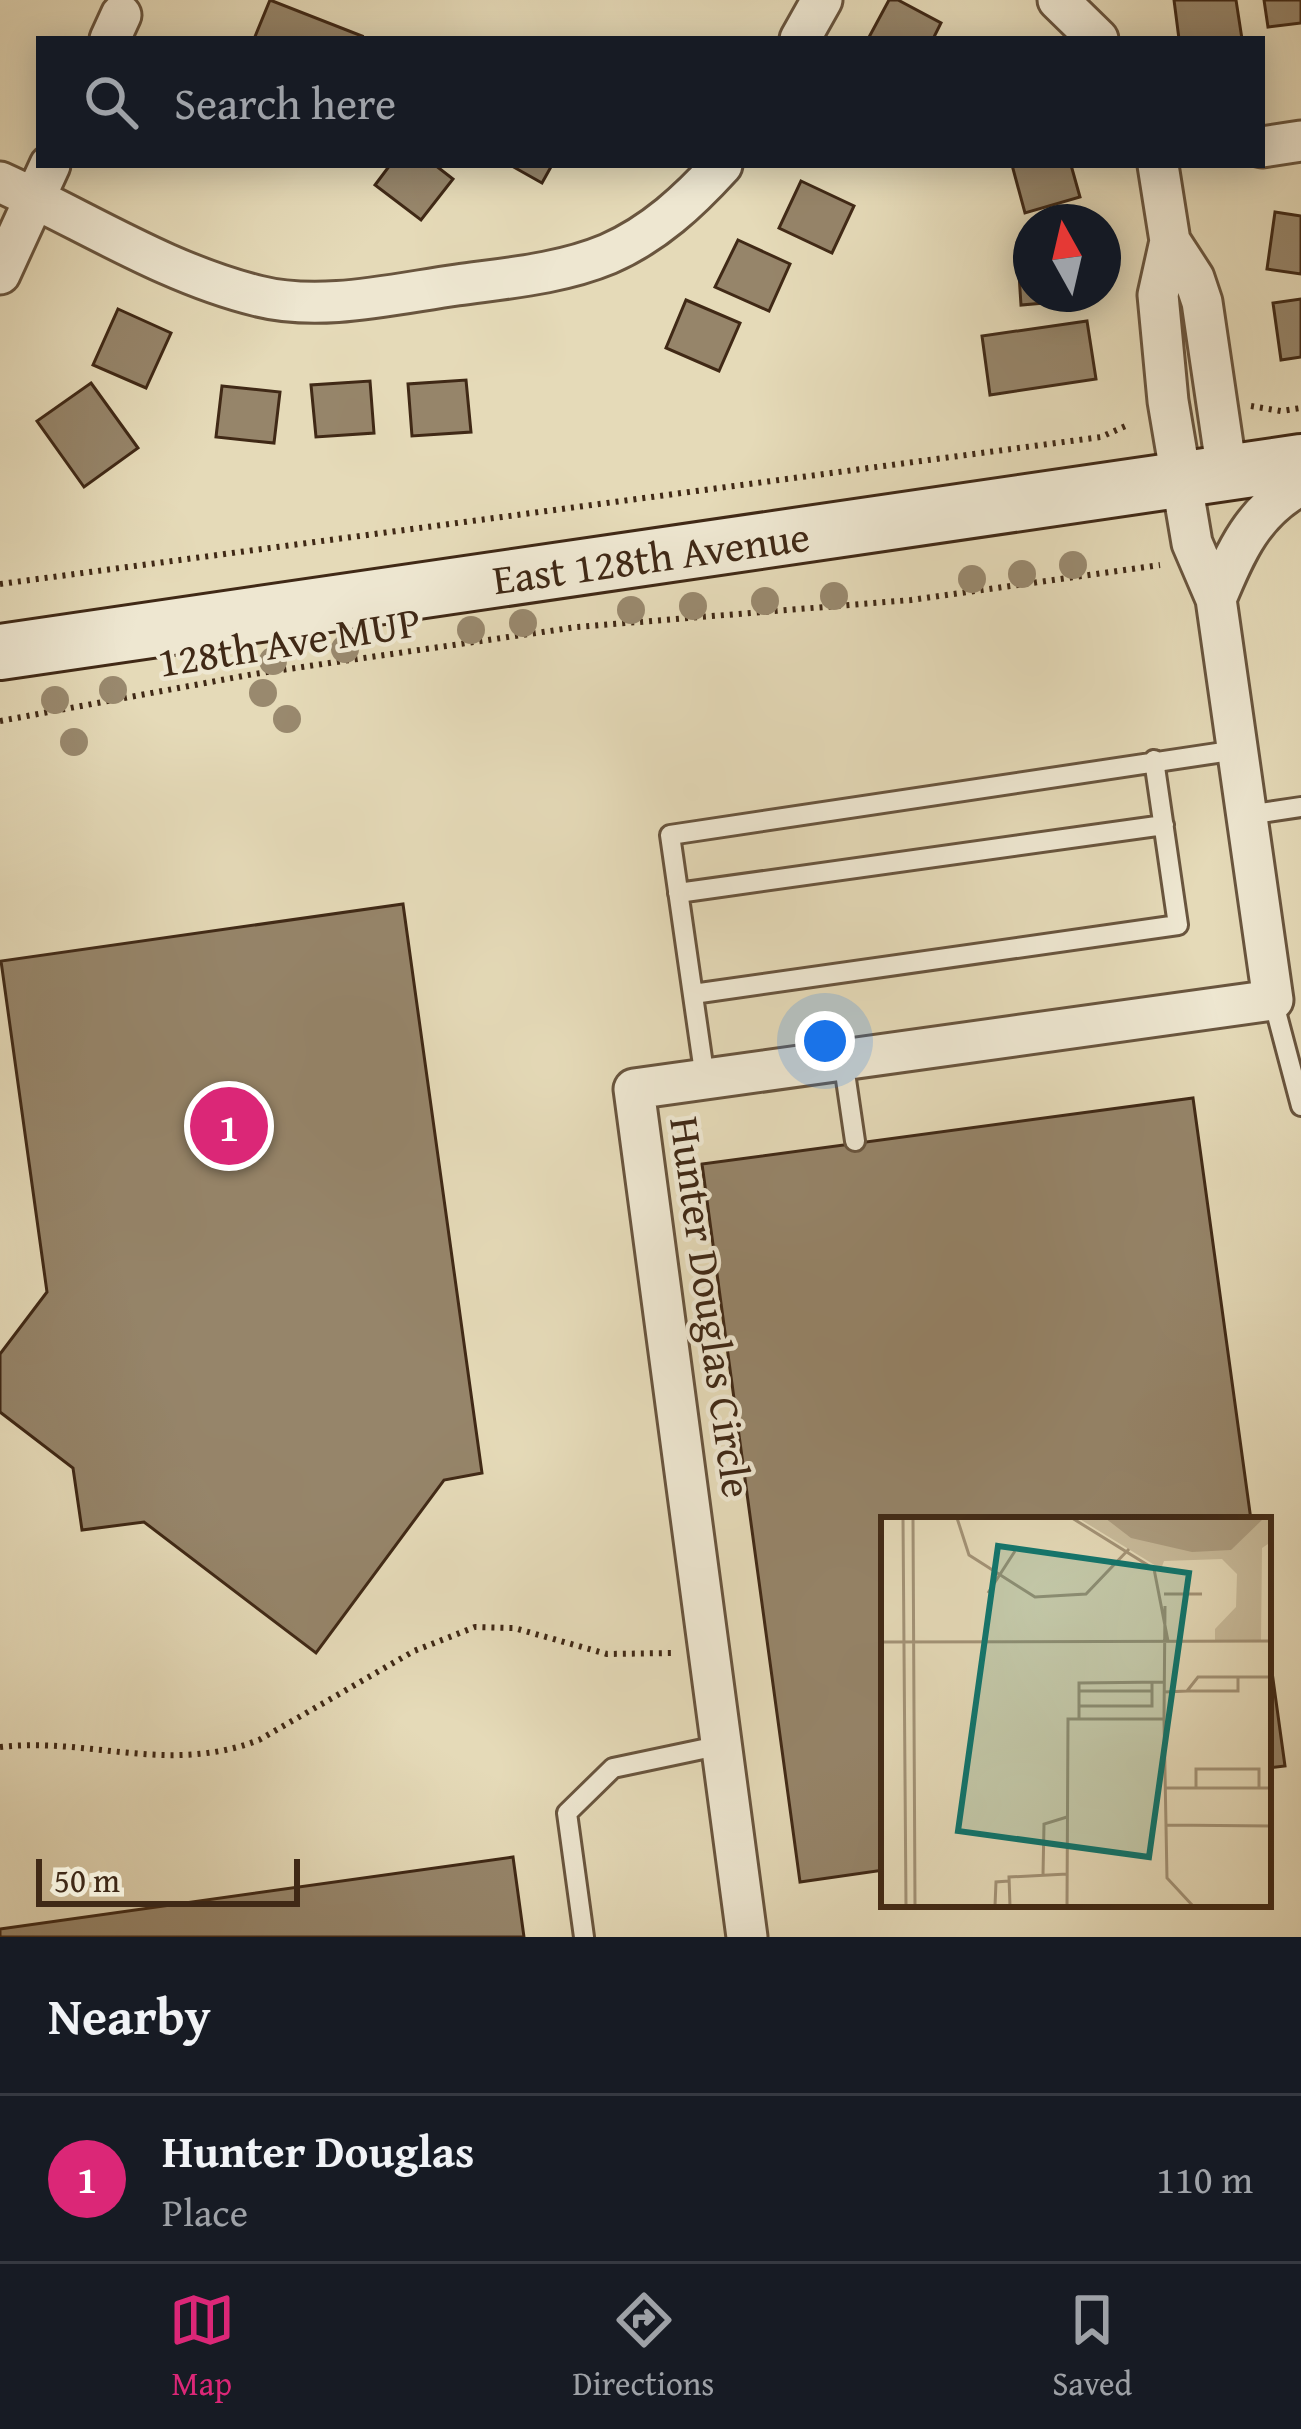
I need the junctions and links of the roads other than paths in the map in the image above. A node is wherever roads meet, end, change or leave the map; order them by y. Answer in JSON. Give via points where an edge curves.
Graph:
{"nodes":[{"id":1,"x":821,"y":0,"type":"edge"},
{"id":2,"x":1058,"y":0,"type":"edge"},
{"id":3,"x":802,"y":36,"type":"edge"},
{"id":4,"x":1095,"y":36,"type":"edge"},
{"id":5,"x":1301,"y":141,"type":"edge"},
{"id":6,"x":1265,"y":146,"type":"edge"},
{"id":7,"x":719,"y":168,"type":"edge"},
{"id":8,"x":1158,"y":168,"type":"edge"},
{"id":9,"x":28,"y":182,"type":"edge"},
{"id":10,"x":0,"y":274,"type":"edge"},
{"id":11,"x":1301,"y":462,"type":"edge"},
{"id":12,"x":1203,"y":476,"type":"junction"},
{"id":13,"x":1301,"y":485,"type":"edge"},
{"id":14,"x":1216,"y":599,"type":"junction"},
{"id":15,"x":0,"y":652,"type":"edge"},
{"id":16,"x":1237,"y":750,"type":"junction"},
{"id":17,"x":1154,"y":760,"type":"junction"},
{"id":18,"x":1301,"y":806,"type":"edge"},
{"id":19,"x":1247,"y":815,"type":"junction"},
{"id":20,"x":1163,"y":825,"type":"junction"},
{"id":21,"x":679,"y":893,"type":"junction"},
{"id":22,"x":693,"y":994,"type":"junction"},
{"id":23,"x":1273,"y":1000,"type":"junction"},
{"id":24,"x":843,"y":1059,"type":"junction"},
{"id":25,"x":705,"y":1079,"type":"junction"},
{"id":26,"x":1301,"y":1106,"type":"edge"},
{"id":27,"x":855,"y":1142,"type":"dead end"},
{"id":28,"x":722,"y":1745,"type":"junction"},
{"id":29,"x":584,"y":1937,"type":"edge"},
{"id":30,"x":747,"y":1937,"type":"edge"}],
"edges":[{"from":1,"to":3,"type":"street"},
{"from":2,"to":4,"type":"street"},
{"from":5,"to":6,"type":"street"},
{"from":7,"to":9,"type":"street","via":[[687,203],[609,254],[536,274],[295,302],[225,287]]},
{"from":8,"to":12,"type":"street","via":[[1170,241],[1157,313]]},
{"from":9,"to":10,"type":"street"},
{"from":11,"to":12,"type":"main road","name":"East 128th Avenue"},
{"from":12,"to":14,"type":"street","via":[[1192,543]]},
{"from":12,"to":15,"type":"main road","name":"East 128th Avenue"},
{"from":13,"to":14,"type":"street","via":[[1245,533]]},
{"from":14,"to":16,"type":"street"},
{"from":16,"to":17,"type":"lane"},
{"from":16,"to":19,"type":"street"},
{"from":17,"to":20,"type":"lane"},
{"from":17,"to":21,"type":"lane","via":[[670,835]]},
{"from":18,"to":19,"type":"lane"},
{"from":19,"to":23,"type":"street"},
{"from":20,"to":21,"type":"lane"},
{"from":20,"to":22,"type":"lane","via":[[1178,925]]},
{"from":21,"to":22,"type":"lane"},
{"from":22,"to":25,"type":"lane"},
{"from":23,"to":24,"type":"street","name":"Hunter Douglas Circle"},
{"from":23,"to":26,"type":"lane"},
{"from":24,"to":25,"type":"street","name":"Hunter Douglas Circle"},
{"from":24,"to":27,"type":"lane"},
{"from":25,"to":28,"type":"street","name":"Hunter Douglas Circle","via":[[634,1089]]},
{"from":28,"to":29,"type":"lane","via":[[614,1768],[567,1813]]},
{"from":28,"to":30,"type":"street","name":"Hunter Douglas Circle"}]}
